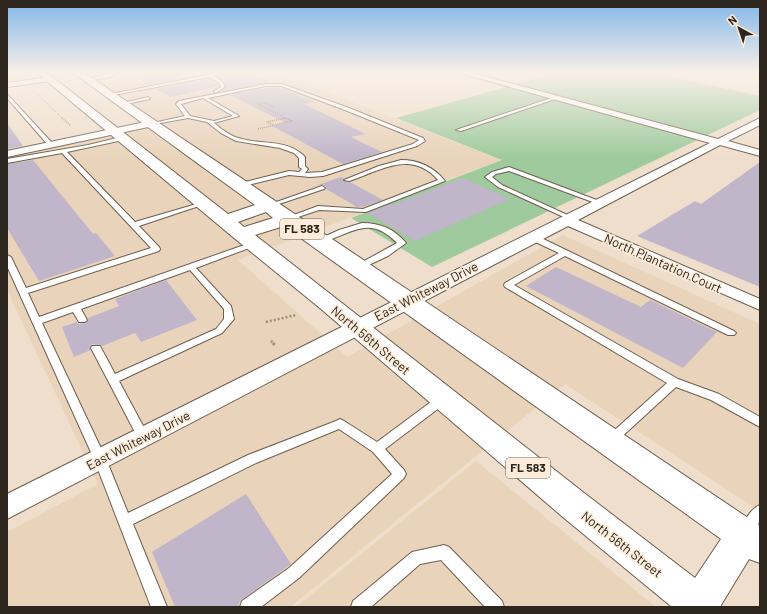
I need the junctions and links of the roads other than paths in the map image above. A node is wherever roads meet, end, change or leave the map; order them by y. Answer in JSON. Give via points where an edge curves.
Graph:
{"nodes":[{"id":1,"x":12,"y":101,"type":"edge"},
{"id":2,"x":75,"y":101,"type":"edge"},
{"id":3,"x":116,"y":101,"type":"edge"},
{"id":4,"x":136,"y":101,"type":"edge"},
{"id":5,"x":185,"y":101,"type":"edge"},
{"id":6,"x":210,"y":101,"type":"edge"},
{"id":7,"x":324,"y":101,"type":"edge"},
{"id":8,"x":548,"y":101,"type":"edge"},
{"id":9,"x":566,"y":101,"type":"edge"},
{"id":10,"x":121,"y":104,"type":"junction"},
{"id":11,"x":188,"y":117,"type":"junction"},
{"id":12,"x":210,"y":121,"type":"junction"},
{"id":13,"x":760,"y":121,"type":"edge"},
{"id":14,"x":154,"y":127,"type":"junction"},
{"id":15,"x":459,"y":130,"type":"dead end"},
{"id":16,"x":117,"y":135,"type":"junction"},
{"id":17,"x":720,"y":143,"type":"junction"},
{"id":18,"x":51,"y":145,"type":"junction"},
{"id":19,"x":63,"y":151,"type":"junction"},
{"id":20,"x":760,"y":153,"type":"edge"},
{"id":21,"x":7,"y":154,"type":"edge"},
{"id":22,"x":7,"y":161,"type":"edge"},
{"id":23,"x":301,"y":174,"type":"junction"},
{"id":24,"x":347,"y":180,"type":"dead end"},
{"id":25,"x":239,"y":186,"type":"junction"},
{"id":26,"x":322,"y":188,"type":"dead end"},
{"id":27,"x":600,"y":203,"type":"junction"},
{"id":28,"x":202,"y":204,"type":"junction"},
{"id":29,"x":268,"y":206,"type":"junction"},
{"id":30,"x":287,"y":219,"type":"junction"},
{"id":31,"x":568,"y":219,"type":"junction"},
{"id":32,"x":224,"y":221,"type":"junction"},
{"id":33,"x":134,"y":225,"type":"junction"},
{"id":34,"x":532,"y":237,"type":"junction"},
{"id":35,"x":246,"y":239,"type":"junction"},
{"id":36,"x":319,"y":241,"type":"junction"},
{"id":37,"x":564,"y":253,"type":"junction"},
{"id":38,"x":7,"y":257,"type":"edge"},
{"id":39,"x":191,"y":267,"type":"junction"},
{"id":40,"x":358,"y":268,"type":"junction"},
{"id":41,"x":23,"y":292,"type":"junction"},
{"id":42,"x":406,"y":301,"type":"junction"},
{"id":43,"x":760,"y":305,"type":"edge"},
{"id":44,"x":76,"y":308,"type":"junction"},
{"id":45,"x":82,"y":320,"type":"dead end"},
{"id":46,"x":37,"y":321,"type":"junction"},
{"id":47,"x":356,"y":327,"type":"junction"},
{"id":48,"x":731,"y":333,"type":"dead end"},
{"id":49,"x":96,"y":348,"type":"dead end"},
{"id":50,"x":112,"y":380,"type":"junction"},
{"id":51,"x":674,"y":382,"type":"junction"},
{"id":52,"x":443,"y":399,"type":"junction"},
{"id":53,"x":760,"y":422,"type":"edge"},
{"id":54,"x":143,"y":437,"type":"junction"},
{"id":55,"x":609,"y":442,"type":"junction"},
{"id":56,"x":376,"y":448,"type":"junction"},
{"id":57,"x":100,"y":459,"type":"junction"},
{"id":58,"x":7,"y":507,"type":"edge"},
{"id":59,"x":125,"y":521,"type":"junction"},
{"id":60,"x":755,"y":531,"type":"edge"},
{"id":61,"x":699,"y":606,"type":"edge"},
{"id":62,"x":159,"y":607,"type":"edge"},
{"id":63,"x":248,"y":607,"type":"edge"},
{"id":64,"x":359,"y":607,"type":"edge"},
{"id":65,"x":496,"y":607,"type":"edge"}],
"edges":[{"from":1,"to":18,"type":"lane"},
{"from":2,"to":16,"type":"main road","name":"North 56th Street","number":"FL 583"},
{"from":3,"to":10,"type":"main road","number":"FL 583"},
{"from":4,"to":10,"type":"lane"},
{"from":5,"to":11,"type":"lane","via":[[178,104]]},
{"from":6,"to":12,"type":"lane","via":[[237,116]]},
{"from":7,"to":23,"type":"lane","via":[[422,141],[323,174]]},
{"from":8,"to":15,"type":"lane"},
{"from":9,"to":17,"type":"street"},
{"from":10,"to":14,"type":"main road","number":"FL 583"},
{"from":11,"to":12,"type":"lane"},
{"from":11,"to":14,"type":"lane"},
{"from":12,"to":23,"type":"lane","via":[[216,128],[239,140],[295,150],[302,157],[302,167],[305,169]]},
{"from":13,"to":17,"type":"street","name":"East Whiteway Drive"},
{"from":14,"to":16,"type":"main road"},
{"from":14,"to":25,"type":"main road","number":"FL 583"},
{"from":16,"to":18,"type":"street","via":[[83,137]]},
{"from":16,"to":19,"type":"lane","via":[[88,147]]},
{"from":16,"to":28,"type":"main road","name":"North 56th Street","number":"FL 583"},
{"from":17,"to":20,"type":"street"},
{"from":17,"to":27,"type":"street","name":"East Whiteway Drive"},
{"from":18,"to":21,"type":"street"},
{"from":19,"to":22,"type":"lane"},
{"from":19,"to":33,"type":"lane"},
{"from":23,"to":25,"type":"lane","via":[[279,174]]},
{"from":24,"to":30,"type":"lane","via":[[402,162],[419,165],[436,173],[442,182],[364,211],[318,208]]},
{"from":25,"to":29,"type":"main road","number":"FL 583"},
{"from":26,"to":29,"type":"lane"},
{"from":27,"to":31,"type":"street","name":"East Whiteway Drive"},
{"from":27,"to":31,"type":"lane","via":[[509,169],[488,177],[500,186]]},
{"from":28,"to":32,"type":"main road","name":"North 56th Street","number":"FL 583"},
{"from":28,"to":33,"type":"lane"},
{"from":29,"to":30,"type":"main road","number":"FL 583"},
{"from":29,"to":32,"type":"main road"},
{"from":30,"to":35,"type":"main road"},
{"from":30,"to":36,"type":"main road","number":"FL 583"},
{"from":31,"to":34,"type":"street","name":"East Whiteway Drive"},
{"from":31,"to":43,"type":"street","name":"North Plantation Court"},
{"from":32,"to":35,"type":"main road","name":"North 56th Street","number":"FL 583"},
{"from":33,"to":41,"type":"lane","via":[[156,249]]},
{"from":34,"to":37,"type":"lane"},
{"from":34,"to":42,"type":"street","name":"East Whiteway Drive"},
{"from":35,"to":39,"type":"lane"},
{"from":35,"to":47,"type":"main road","name":"North 56th Street","number":"FL 583"},
{"from":36,"to":40,"type":"main road","number":"FL 583"},
{"from":36,"to":40,"type":"lane","via":[[361,225],[376,224],[393,232],[402,243]]},
{"from":37,"to":48,"type":"lane"},
{"from":37,"to":51,"type":"lane","via":[[508,285]]},
{"from":38,"to":41,"type":"lane"},
{"from":39,"to":44,"type":"lane"},
{"from":39,"to":50,"type":"lane","via":[[228,308],[229,319],[219,331]]},
{"from":40,"to":42,"type":"main road","number":"FL 583"},
{"from":41,"to":46,"type":"lane"},
{"from":42,"to":47,"type":"street","name":"East Whiteway Drive"},
{"from":42,"to":55,"type":"main road","number":"FL 583"},
{"from":44,"to":45,"type":"lane"},
{"from":44,"to":46,"type":"lane"},
{"from":46,"to":57,"type":"lane"},
{"from":47,"to":52,"type":"main road","name":"North 56th Street","number":"FL 583"},
{"from":47,"to":54,"type":"street","name":"East Whiteway Drive"},
{"from":49,"to":50,"type":"lane"},
{"from":50,"to":54,"type":"lane"},
{"from":51,"to":53,"type":"lane","via":[[715,397]]},
{"from":51,"to":55,"type":"lane"},
{"from":52,"to":56,"type":"lane"},
{"from":52,"to":61,"type":"main road","name":"North 56th Street","number":"FL 583"},
{"from":54,"to":57,"type":"street","name":"East Whiteway Drive"},
{"from":55,"to":60,"type":"main road","number":"FL 583"},
{"from":56,"to":59,"type":"lane","via":[[340,424],[252,459]]},
{"from":56,"to":63,"type":"lane","via":[[400,474],[294,573]]},
{"from":57,"to":58,"type":"street","name":"East Whiteway Drive"},
{"from":57,"to":59,"type":"lane"},
{"from":59,"to":62,"type":"lane"},
{"from":60,"to":61,"type":"main road"},
{"from":64,"to":65,"type":"lane","via":[[417,557],[444,552]]}]}
